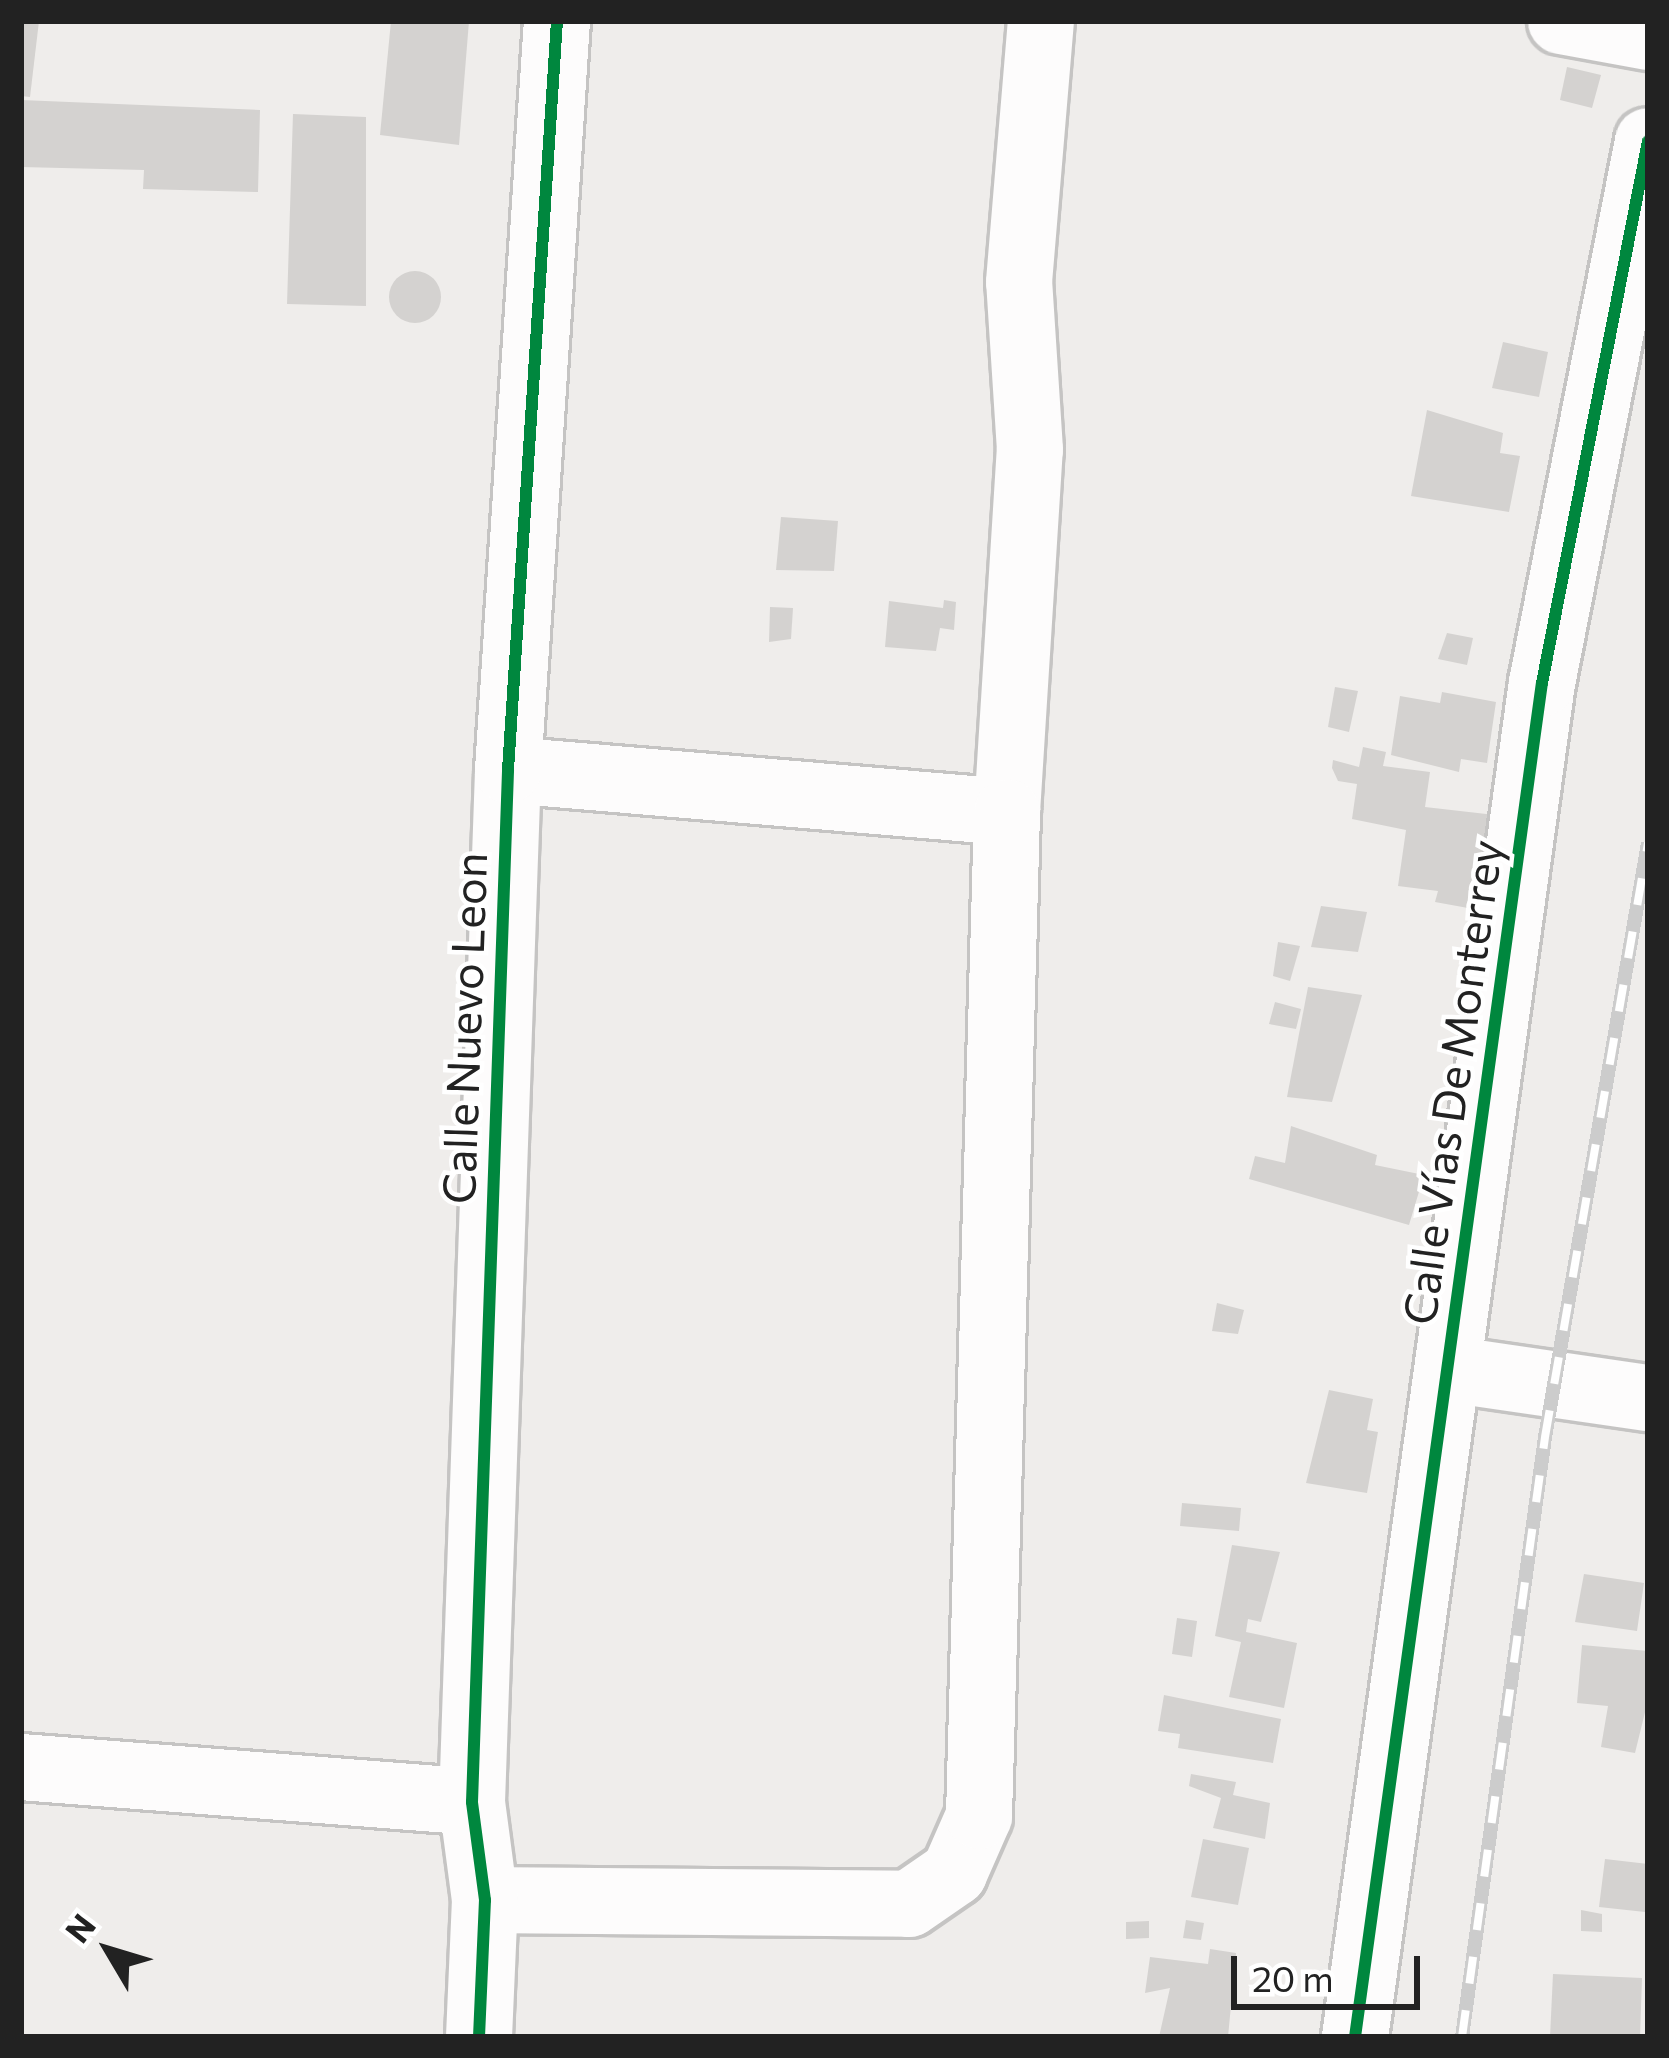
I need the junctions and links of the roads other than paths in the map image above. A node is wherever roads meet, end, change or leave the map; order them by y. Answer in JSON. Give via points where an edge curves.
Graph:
{"nodes":[{"id":1,"x":557,"y":21,"type":"edge"},
{"id":2,"x":1041,"y":21,"type":"edge"},
{"id":3,"x":1561,"y":21,"type":"edge"},
{"id":4,"x":1648,"y":37,"type":"edge"},
{"id":5,"x":1648,"y":141,"type":"edge"},
{"id":6,"x":508,"y":770,"type":"junction"},
{"id":7,"x":1007,"y":812,"type":"junction"},
{"id":8,"x":1448,"y":1369,"type":"junction"},
{"id":9,"x":1648,"y":1398,"type":"edge"},
{"id":10,"x":21,"y":1767,"type":"edge"},
{"id":11,"x":472,"y":1802,"type":"junction"},
{"id":12,"x":485,"y":1900,"type":"junction"},
{"id":13,"x":479,"y":2037,"type":"edge"},
{"id":14,"x":1355,"y":2037,"type":"edge"}],
"edges":[{"from":1,"to":6,"type":"street","name":"Calle Nuevo Leon"},
{"from":2,"to":7,"type":"street","via":[[1018,282],[1030,450]]},
{"from":3,"to":4,"type":"street"},
{"from":5,"to":8,"type":"street","name":"Calle Vías De Monterrey","via":[[1542,683]]},
{"from":6,"to":7,"type":"street"},
{"from":6,"to":11,"type":"street","name":"Calle Nuevo Leon"},
{"from":7,"to":12,"type":"street","via":[[979,1816],[954,1874],[909,1904]]},
{"from":8,"to":9,"type":"street"},
{"from":8,"to":14,"type":"street","name":"Calle Vías De Monterrey"},
{"from":10,"to":11,"type":"street"},
{"from":11,"to":12,"type":"street","name":"Calle Nuevo Leon"},
{"from":12,"to":13,"type":"street","name":"Calle Nuevo Leon"}]}
